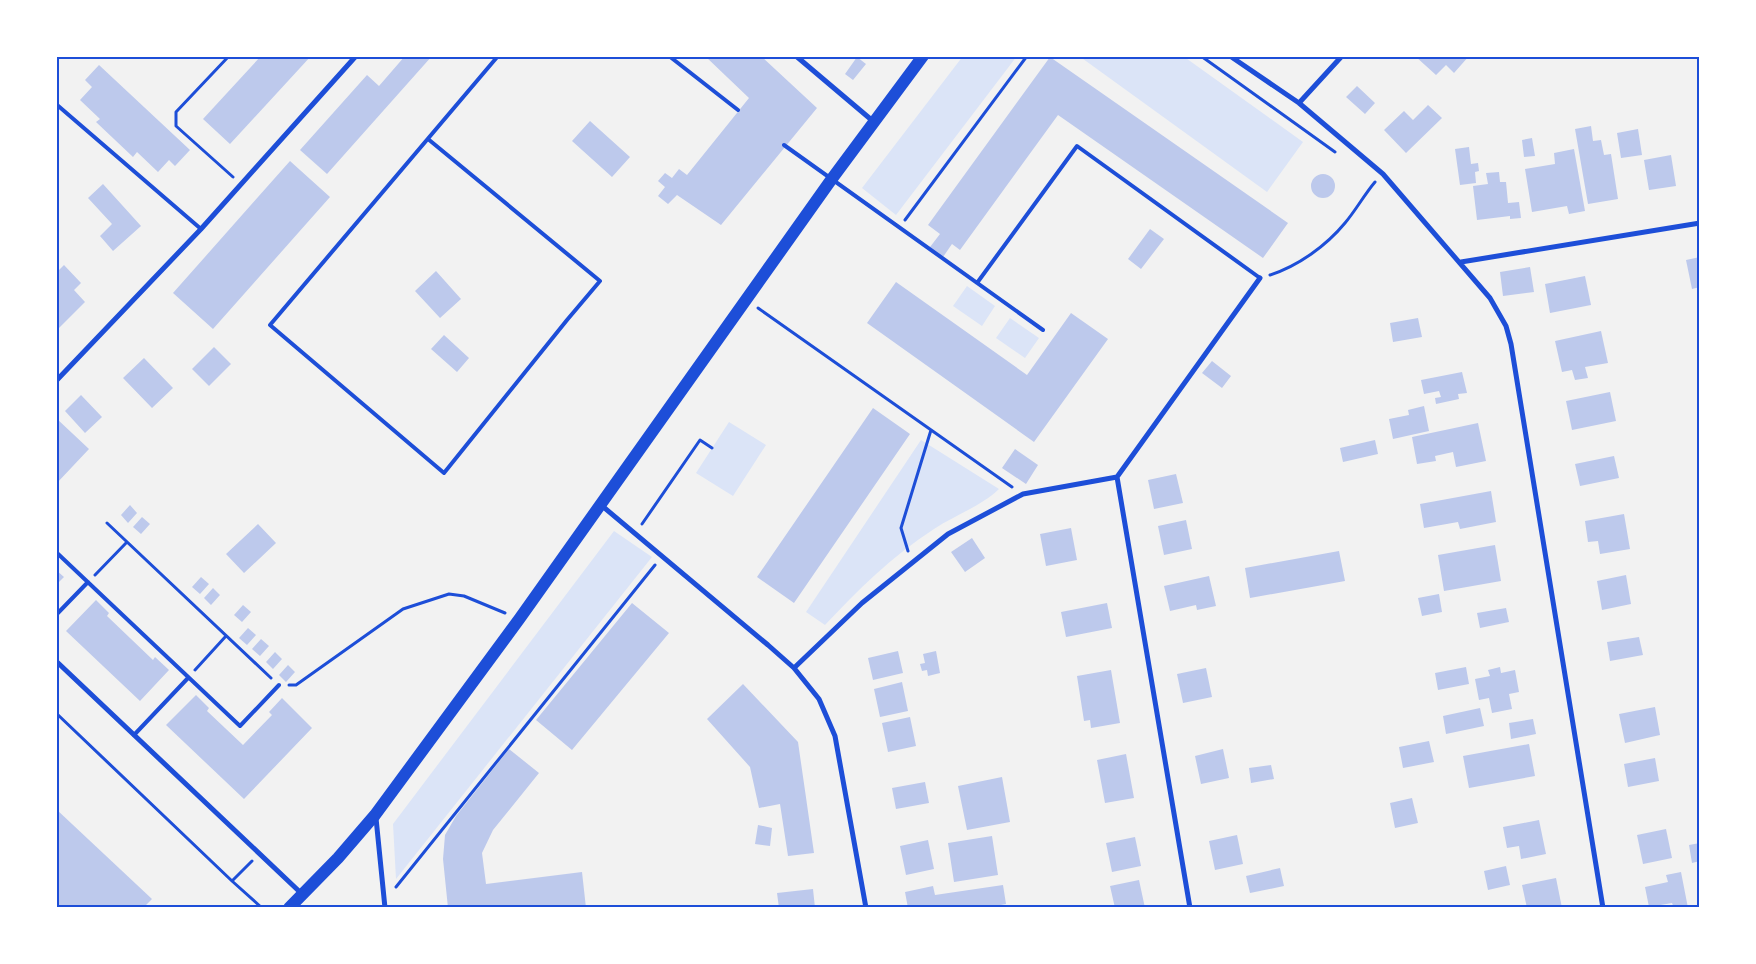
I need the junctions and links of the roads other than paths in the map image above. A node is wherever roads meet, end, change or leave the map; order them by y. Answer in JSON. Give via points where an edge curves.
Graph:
{"nodes":[{"id":1,"x":356,"y":56,"type":"edge"},
{"id":2,"x":498,"y":56,"type":"edge"},
{"id":3,"x":670,"y":56,"type":"edge"},
{"id":4,"x":796,"y":56,"type":"edge"},
{"id":5,"x":923,"y":56,"type":"edge"},
{"id":6,"x":1230,"y":56,"type":"edge"},
{"id":7,"x":1342,"y":56,"type":"edge"},
{"id":8,"x":1299,"y":103,"type":"junction"},
{"id":9,"x":56,"y":104,"type":"edge"},
{"id":10,"x":738,"y":110,"type":"dead end"},
{"id":11,"x":874,"y":123,"type":"junction"},
{"id":12,"x":428,"y":139,"type":"junction"},
{"id":13,"x":784,"y":145,"type":"dead end"},
{"id":14,"x":831,"y":180,"type":"junction"},
{"id":15,"x":1700,"y":223,"type":"edge"},
{"id":16,"x":200,"y":230,"type":"junction"},
{"id":17,"x":1461,"y":262,"type":"junction"},
{"id":18,"x":1260,"y":278,"type":"joint"},
{"id":19,"x":977,"y":283,"type":"junction"},
{"id":20,"x":1043,"y":330,"type":"dead end"},
{"id":21,"x":56,"y":381,"type":"edge"},
{"id":22,"x":1117,"y":477,"type":"junction"},
{"id":23,"x":600,"y":504,"type":"junction"},
{"id":24,"x":56,"y":552,"type":"edge"},
{"id":25,"x":88,"y":582,"type":"junction"},
{"id":26,"x":56,"y":615,"type":"edge"},
{"id":27,"x":56,"y":661,"type":"edge"},
{"id":28,"x":794,"y":668,"type":"junction"},
{"id":29,"x":188,"y":678,"type":"junction"},
{"id":30,"x":279,"y":686,"type":"road end"},
{"id":31,"x":134,"y":735,"type":"junction"},
{"id":32,"x":375,"y":815,"type":"junction"},
{"id":33,"x":303,"y":894,"type":"junction"},
{"id":34,"x":289,"y":908,"type":"edge"},
{"id":35,"x":385,"y":908,"type":"edge"},
{"id":36,"x":866,"y":908,"type":"edge"},
{"id":37,"x":1190,"y":908,"type":"edge"},
{"id":38,"x":1603,"y":908,"type":"edge"}],
"edges":[{"from":1,"to":16,"type":"street"},
{"from":2,"to":12,"type":"lane"},
{"from":3,"to":10,"type":"lane"},
{"from":4,"to":11,"type":"street"},
{"from":5,"to":11,"type":"main road"},
{"from":6,"to":8,"type":"street"},
{"from":7,"to":8,"type":"street"},
{"from":8,"to":17,"type":"street","via":[[1383,174]]},
{"from":9,"to":16,"type":"lane"},
{"from":11,"to":14,"type":"main road"},
{"from":12,"to":12,"type":"lane","via":[[270,325],[444,473],[600,281]]},
{"from":13,"to":14,"type":"lane"},
{"from":14,"to":19,"type":"lane"},
{"from":14,"to":23,"type":"main road"},
{"from":15,"to":17,"type":"street"},
{"from":16,"to":21,"type":"street"},
{"from":17,"to":38,"type":"street","via":[[1498,310],[1511,344]]},
{"from":18,"to":19,"type":"lane","via":[[1077,146]]},
{"from":18,"to":22,"type":"street"},
{"from":19,"to":20,"type":"lane"},
{"from":22,"to":28,"type":"street","via":[[1023,494],[948,534],[862,603]]},
{"from":22,"to":37,"type":"street"},
{"from":23,"to":28,"type":"street"},
{"from":23,"to":32,"type":"main road"},
{"from":24,"to":25,"type":"lane"},
{"from":25,"to":26,"type":"lane"},
{"from":25,"to":29,"type":"lane"},
{"from":27,"to":31,"type":"street"},
{"from":28,"to":36,"type":"street","via":[[819,699],[836,736]]},
{"from":29,"to":30,"type":"lane","via":[[240,726]]},
{"from":29,"to":31,"type":"lane"},
{"from":31,"to":33,"type":"street"},
{"from":32,"to":33,"type":"main road"},
{"from":32,"to":35,"type":"street"},
{"from":33,"to":34,"type":"main road"}]}
